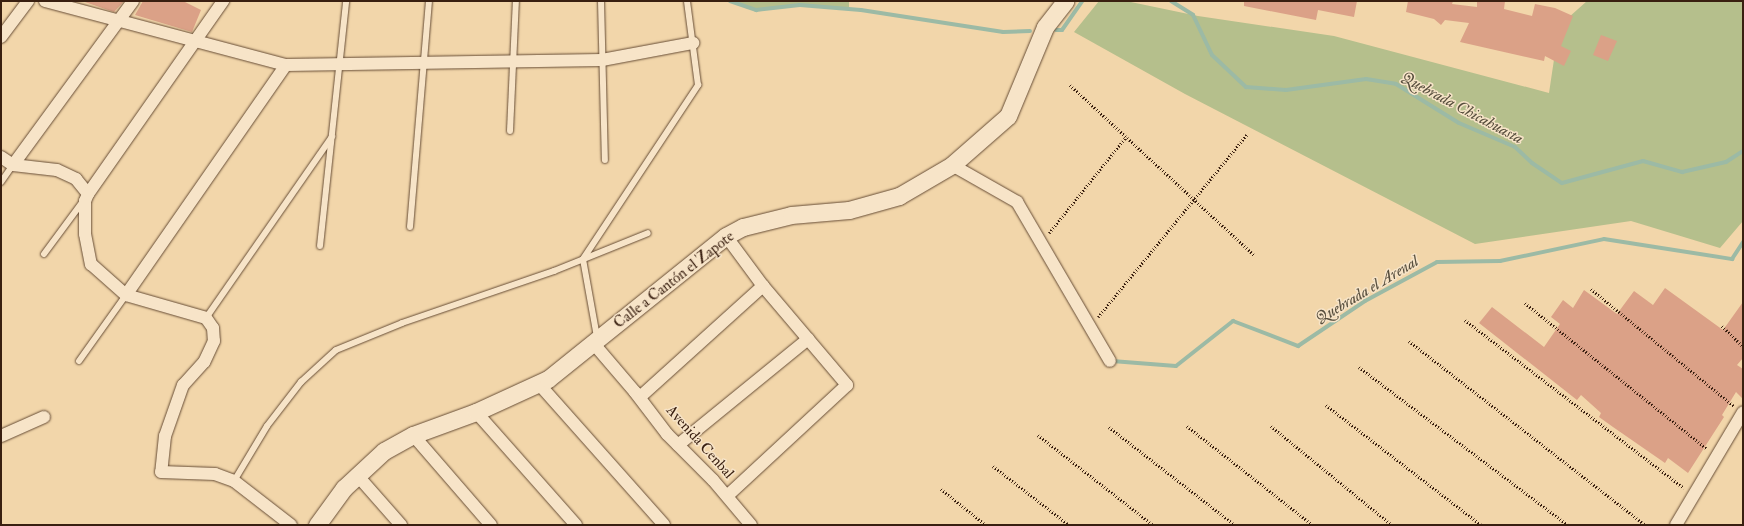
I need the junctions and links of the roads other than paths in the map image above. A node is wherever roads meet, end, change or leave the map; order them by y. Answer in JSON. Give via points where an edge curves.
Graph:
{"nodes":[{"id":1,"x":28,"y":1,"type":"edge"},
{"id":2,"x":45,"y":1,"type":"edge"},
{"id":3,"x":133,"y":1,"type":"edge"},
{"id":4,"x":223,"y":1,"type":"edge"},
{"id":5,"x":346,"y":1,"type":"edge"},
{"id":6,"x":429,"y":1,"type":"edge"},
{"id":7,"x":516,"y":1,"type":"edge"},
{"id":8,"x":600,"y":1,"type":"edge"},
{"id":9,"x":687,"y":1,"type":"edge"},
{"id":10,"x":1065,"y":1,"type":"edge"},
{"id":11,"x":120,"y":22,"type":"junction"},
{"id":12,"x":1,"y":37,"type":"edge"},
{"id":13,"x":196,"y":43,"type":"junction"},
{"id":14,"x":693,"y":43,"type":"junction"},
{"id":15,"x":602,"y":60,"type":"junction"},
{"id":16,"x":513,"y":61,"type":"junction"},
{"id":17,"x":424,"y":62,"type":"junction"},
{"id":18,"x":340,"y":63,"type":"junction"},
{"id":19,"x":286,"y":65,"type":"junction"},
{"id":20,"x":510,"y":131,"type":"dead end"},
{"id":21,"x":333,"y":136,"type":"junction"},
{"id":22,"x":1,"y":157,"type":"edge"},
{"id":23,"x":605,"y":160,"type":"dead end"},
{"id":24,"x":13,"y":165,"type":"junction"},
{"id":25,"x":952,"y":165,"type":"junction"},
{"id":26,"x":1,"y":182,"type":"edge"},
{"id":27,"x":88,"y":194,"type":"junction"},
{"id":28,"x":410,"y":227,"type":"dead end"},
{"id":29,"x":648,"y":233,"type":"dead end"},
{"id":30,"x":726,"y":236,"type":"junction"},
{"id":31,"x":320,"y":246,"type":"dead end"},
{"id":32,"x":44,"y":254,"type":"dead end"},
{"id":33,"x":583,"y":259,"type":"junction"},
{"id":34,"x":763,"y":286,"type":"junction"},
{"id":35,"x":126,"y":295,"type":"junction"},
{"id":36,"x":206,"y":318,"type":"junction"},
{"id":37,"x":808,"y":338,"type":"junction"},
{"id":38,"x":596,"y":343,"type":"junction"},
{"id":39,"x":79,"y":361,"type":"dead end"},
{"id":40,"x":1110,"y":361,"type":"dead end"},
{"id":41,"x":539,"y":384,"type":"junction"},
{"id":42,"x":640,"y":397,"type":"junction"},
{"id":43,"x":476,"y":412,"type":"junction"},
{"id":44,"x":1743,"y":412,"type":"edge"},
{"id":45,"x":44,"y":417,"type":"dead end"},
{"id":46,"x":413,"y":435,"type":"junction"},
{"id":47,"x":1,"y":436,"type":"edge"},
{"id":48,"x":678,"y":445,"type":"junction"},
{"id":49,"x":357,"y":474,"type":"junction"},
{"id":50,"x":234,"y":481,"type":"junction"},
{"id":51,"x":727,"y":496,"type":"junction"},
{"id":52,"x":291,"y":525,"type":"edge"},
{"id":53,"x":318,"y":525,"type":"edge"},
{"id":54,"x":401,"y":525,"type":"edge"},
{"id":55,"x":492,"y":525,"type":"edge"},
{"id":56,"x":576,"y":525,"type":"edge"},
{"id":57,"x":664,"y":525,"type":"edge"},
{"id":58,"x":751,"y":525,"type":"edge"},
{"id":59,"x":1676,"y":525,"type":"edge"}],
"edges":[{"from":1,"to":12,"type":"street"},
{"from":2,"to":11,"type":"street"},
{"from":3,"to":11,"type":"street"},
{"from":4,"to":13,"type":"street"},
{"from":5,"to":18,"type":"lane"},
{"from":6,"to":17,"type":"lane"},
{"from":7,"to":16,"type":"lane"},
{"from":8,"to":15,"type":"lane"},
{"from":9,"to":14,"type":"lane"},
{"from":10,"to":25,"type":"street","name":"Calle a Cantón el Zapote","via":[[1045,26],[1008,116]]},
{"from":11,"to":13,"type":"street"},
{"from":11,"to":24,"type":"street"},
{"from":13,"to":19,"type":"street"},
{"from":13,"to":27,"type":"street"},
{"from":14,"to":15,"type":"street"},
{"from":14,"to":33,"type":"lane","via":[[698,84]]},
{"from":15,"to":16,"type":"street"},
{"from":15,"to":23,"type":"lane"},
{"from":16,"to":17,"type":"street"},
{"from":16,"to":20,"type":"lane"},
{"from":17,"to":18,"type":"street"},
{"from":17,"to":28,"type":"lane"},
{"from":18,"to":19,"type":"street"},
{"from":18,"to":21,"type":"lane"},
{"from":19,"to":35,"type":"street"},
{"from":21,"to":31,"type":"lane"},
{"from":21,"to":36,"type":"lane"},
{"from":22,"to":24,"type":"street"},
{"from":24,"to":26,"type":"lane"},
{"from":24,"to":27,"type":"street","via":[[57,170],[76,179]]},
{"from":25,"to":30,"type":"street","name":"Calle a Cantón el Zapote","via":[[899,196],[849,210],[791,215],[743,227]]},
{"from":25,"to":40,"type":"street","via":[[1017,202]]},
{"from":27,"to":32,"type":"lane"},
{"from":27,"to":35,"type":"street","via":[[85,201],[85,234],[91,264]]},
{"from":29,"to":33,"type":"lane"},
{"from":30,"to":34,"type":"street"},
{"from":30,"to":38,"type":"street","name":"Calle a Cantón el Zapote"},
{"from":33,"to":38,"type":"lane"},
{"from":33,"to":50,"type":"lane","via":[[402,323],[336,350],[301,382],[272,419]]},
{"from":34,"to":37,"type":"street"},
{"from":34,"to":42,"type":"street"},
{"from":35,"to":36,"type":"street"},
{"from":35,"to":39,"type":"lane"},
{"from":36,"to":50,"type":"street","via":[[213,328],[214,341],[204,362],[183,385],[165,436],[161,472],[215,474]]},
{"from":37,"to":48,"type":"street"},
{"from":37,"to":51,"type":"street","via":[[847,385]]},
{"from":38,"to":41,"type":"street","name":"Calle a Cantón el Zapote"},
{"from":38,"to":42,"type":"street","name":"Avenida Cenbal"},
{"from":41,"to":43,"type":"street","name":"Calle a Cantón el Zapote"},
{"from":41,"to":57,"type":"street"},
{"from":42,"to":48,"type":"street","name":"Avenida Cenbal"},
{"from":43,"to":46,"type":"street","name":"Calle a Cantón el Zapote"},
{"from":43,"to":56,"type":"street"},
{"from":44,"to":59,"type":"street"},
{"from":45,"to":47,"type":"street"},
{"from":46,"to":49,"type":"street","name":"Calle a Cantón el Zapote","via":[[384,451]]},
{"from":46,"to":55,"type":"street"},
{"from":48,"to":51,"type":"street","name":"Avenida Cenbal"},
{"from":49,"to":53,"type":"street","name":"Calle a Cantón el Zapote"},
{"from":49,"to":54,"type":"street"},
{"from":50,"to":52,"type":"street"},
{"from":51,"to":58,"type":"street","name":"Avenida Cenbal"}]}
